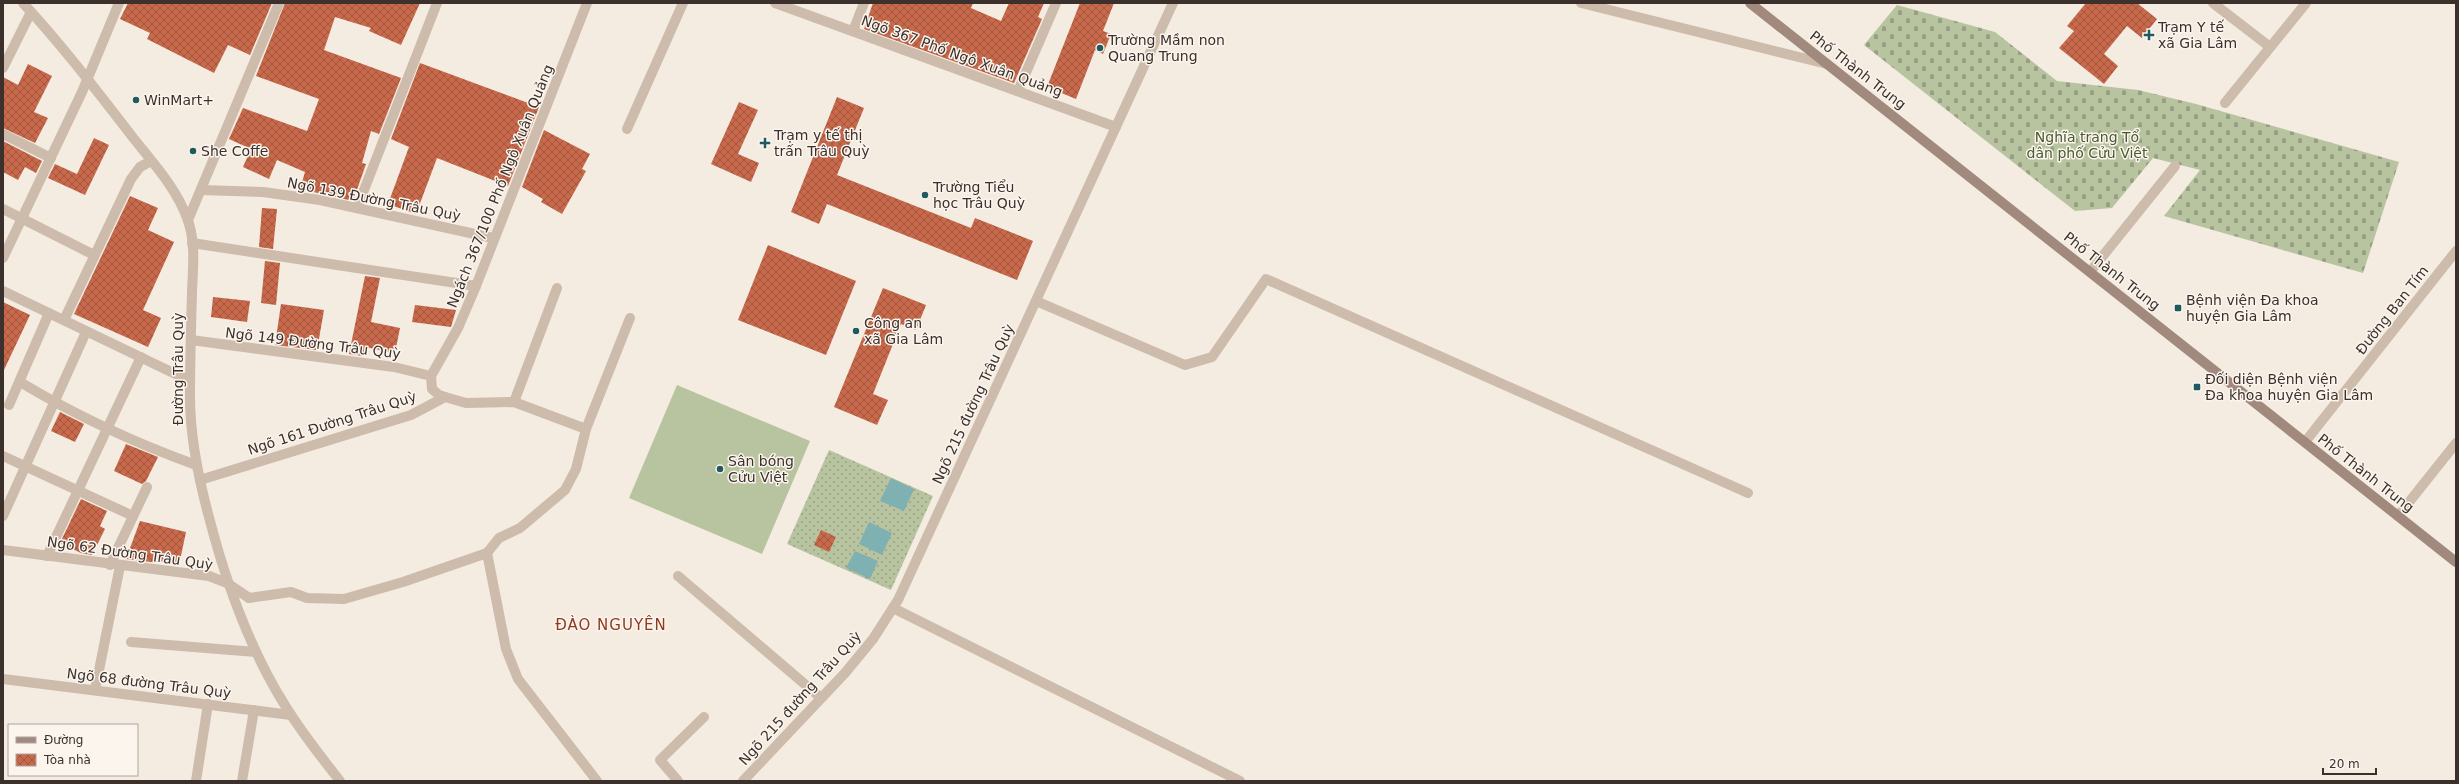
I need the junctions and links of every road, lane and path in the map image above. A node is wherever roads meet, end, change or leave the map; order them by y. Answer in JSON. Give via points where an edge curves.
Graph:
{"nodes":[{"id":1,"x":23,"y":3,"type":"edge"},
{"id":2,"x":120,"y":3,"type":"edge"},
{"id":3,"x":279,"y":3,"type":"edge"},
{"id":4,"x":437,"y":3,"type":"edge"},
{"id":5,"x":588,"y":3,"type":"edge"},
{"id":6,"x":683,"y":3,"type":"edge"},
{"id":7,"x":775,"y":3,"type":"edge"},
{"id":8,"x":864,"y":3,"type":"edge"},
{"id":9,"x":1056,"y":3,"type":"edge"},
{"id":10,"x":1172,"y":3,"type":"edge"},
{"id":11,"x":1581,"y":3,"type":"edge"},
{"id":12,"x":1750,"y":3,"type":"edge"},
{"id":13,"x":2214,"y":3,"type":"edge"},
{"id":14,"x":2306,"y":3,"type":"edge"},
{"id":15,"x":31,"y":12,"type":"junction"},
{"id":16,"x":853,"y":31,"type":"junction"},
{"id":17,"x":2270,"y":47,"type":"junction"},
{"id":18,"x":1827,"y":64,"type":"junction"},
{"id":19,"x":3,"y":68,"type":"edge"},
{"id":20,"x":88,"y":78,"type":"junction"},
{"id":21,"x":1018,"y":91,"type":"junction"},
{"id":22,"x":2225,"y":103,"type":"dead end"},
{"id":23,"x":1116,"y":126,"type":"junction"},
{"id":24,"x":627,"y":130,"type":"dead end"},
{"id":25,"x":3,"y":134,"type":"edge"},
{"id":26,"x":50,"y":158,"type":"junction"},
{"id":27,"x":151,"y":161,"type":"junction"},
{"id":28,"x":2175,"y":166,"type":"dead end"},
{"id":29,"x":201,"y":190,"type":"junction"},
{"id":30,"x":357,"y":208,"type":"junction"},
{"id":31,"x":3,"y":209,"type":"edge"},
{"id":32,"x":22,"y":219,"type":"junction"},
{"id":33,"x":188,"y":220,"type":"junction"},
{"id":34,"x":493,"y":238,"type":"junction"},
{"id":35,"x":192,"y":243,"type":"junction"},
{"id":36,"x":2456,"y":251,"type":"edge"},
{"id":37,"x":94,"y":255,"type":"junction"},
{"id":38,"x":3,"y":258,"type":"edge"},
{"id":39,"x":2090,"y":272,"type":"junction"},
{"id":40,"x":476,"y":286,"type":"junction"},
{"id":41,"x":557,"y":288,"type":"dead end"},
{"id":42,"x":4,"y":293,"type":"edge"},
{"id":43,"x":1036,"y":301,"type":"junction"},
{"id":44,"x":49,"y":313,"type":"junction"},
{"id":45,"x":630,"y":318,"type":"dead end"},
{"id":46,"x":64,"y":320,"type":"junction"},
{"id":47,"x":86,"y":332,"type":"junction"},
{"id":48,"x":191,"y":340,"type":"junction"},
{"id":49,"x":141,"y":358,"type":"junction"},
{"id":50,"x":431,"y":376,"type":"junction"},
{"id":51,"x":190,"y":381,"type":"junction"},
{"id":52,"x":20,"y":382,"type":"junction"},
{"id":53,"x":445,"y":398,"type":"junction"},
{"id":54,"x":53,"y":402,"type":"junction"},
{"id":55,"x":514,"y":402,"type":"junction"},
{"id":56,"x":9,"y":405,"type":"dead end"},
{"id":57,"x":107,"y":428,"type":"junction"},
{"id":58,"x":586,"y":429,"type":"junction"},
{"id":59,"x":2305,"y":442,"type":"junction"},
{"id":60,"x":2456,"y":443,"type":"edge"},
{"id":61,"x":3,"y":456,"type":"edge"},
{"id":62,"x":196,"y":465,"type":"junction"},
{"id":63,"x":25,"y":467,"type":"junction"},
{"id":64,"x":200,"y":480,"type":"junction"},
{"id":65,"x":147,"y":487,"type":"dead end"},
{"id":66,"x":77,"y":491,"type":"junction"},
{"id":67,"x":1748,"y":493,"type":"dead end"},
{"id":68,"x":3,"y":516,"type":"edge"},
{"id":69,"x":133,"y":516,"type":"junction"},
{"id":70,"x":2398,"y":516,"type":"junction"},
{"id":71,"x":3,"y":550,"type":"edge"},
{"id":72,"x":487,"y":553,"type":"junction"},
{"id":73,"x":47,"y":556,"type":"junction"},
{"id":74,"x":2456,"y":562,"type":"edge"},
{"id":75,"x":115,"y":565,"type":"junction"},
{"id":76,"x":678,"y":576,"type":"dead end"},
{"id":77,"x":227,"y":583,"type":"junction"},
{"id":78,"x":893,"y":608,"type":"junction"},
{"id":79,"x":131,"y":642,"type":"dead end"},
{"id":80,"x":256,"y":652,"type":"junction"},
{"id":81,"x":3,"y":679,"type":"edge"},
{"id":82,"x":96,"y":690,"type":"junction"},
{"id":83,"x":821,"y":698,"type":"junction"},
{"id":84,"x":208,"y":704,"type":"junction"},
{"id":85,"x":254,"y":710,"type":"junction"},
{"id":86,"x":291,"y":715,"type":"junction"},
{"id":87,"x":704,"y":717,"type":"dead end"},
{"id":88,"x":196,"y":781,"type":"edge"},
{"id":89,"x":242,"y":781,"type":"edge"},
{"id":90,"x":340,"y":781,"type":"edge"},
{"id":91,"x":597,"y":781,"type":"edge"},
{"id":92,"x":678,"y":781,"type":"edge"},
{"id":93,"x":743,"y":781,"type":"edge"},
{"id":94,"x":1240,"y":781,"type":"edge"}],
"edges":[{"from":1,"to":15,"type":"street","name":"Đường Trâu Quỳ"},
{"from":2,"to":20,"type":"street"},
{"from":3,"to":29,"type":"street"},
{"from":4,"to":30,"type":"street"},
{"from":5,"to":34,"type":"street","name":"Ngách 367/100 Phố Ngô Xuân Quảng"},
{"from":6,"to":24,"type":"street"},
{"from":7,"to":16,"type":"street","name":"Ngõ 367 Phố Ngô Xuân Quảng"},
{"from":8,"to":16,"type":"street"},
{"from":9,"to":21,"type":"street"},
{"from":10,"to":23,"type":"street","name":"Ngõ 215 đường Trâu Quỳ"},
{"from":11,"to":18,"type":"street"},
{"from":12,"to":18,"type":"main road","name":"Phố Thành Trung"},
{"from":13,"to":17,"type":"street"},
{"from":14,"to":17,"type":"street"},
{"from":15,"to":19,"type":"street"},
{"from":15,"to":20,"type":"street","name":"Đường Trâu Quỳ"},
{"from":16,"to":21,"type":"street","name":"Ngõ 367 Phố Ngô Xuân Quảng"},
{"from":17,"to":22,"type":"street"},
{"from":18,"to":39,"type":"main road","name":"Phố Thành Trung"},
{"from":20,"to":26,"type":"street"},
{"from":20,"to":27,"type":"street","name":"Đường Trâu Quỳ"},
{"from":21,"to":23,"type":"street","name":"Ngõ 367 Phố Ngô Xuân Quảng"},
{"from":23,"to":43,"type":"street","name":"Ngõ 215 đường Trâu Quỳ"},
{"from":25,"to":26,"type":"street"},
{"from":26,"to":32,"type":"street"},
{"from":27,"to":33,"type":"street","name":"Đường Trâu Quỳ","via":[[177,197]]},
{"from":27,"to":37,"type":"street","via":[[140,167],[130,178]]},
{"from":28,"to":39,"type":"street"},
{"from":29,"to":30,"type":"street","name":"Ngõ 139 Đường Trâu Quỳ","via":[[263,192]]},
{"from":29,"to":33,"type":"street"},
{"from":30,"to":34,"type":"street","name":"Ngõ 139 Đường Trâu Quỳ"},
{"from":31,"to":32,"type":"street"},
{"from":32,"to":37,"type":"street"},
{"from":32,"to":38,"type":"street"},
{"from":33,"to":35,"type":"street","name":"Đường Trâu Quỳ"},
{"from":34,"to":40,"type":"street","name":"Ngách 367/100 Phố Ngô Xuân Quảng"},
{"from":35,"to":40,"type":"street"},
{"from":35,"to":48,"type":"street","name":"Đường Trâu Quỳ"},
{"from":36,"to":59,"type":"street","name":"Đường Ban Tím"},
{"from":37,"to":46,"type":"street"},
{"from":39,"to":59,"type":"main road","name":"Phố Thành Trung"},
{"from":40,"to":50,"type":"street","name":"Ngách 367/100 Phố Ngô Xuân Quảng","via":[[458,328]]},
{"from":41,"to":55,"type":"street"},
{"from":42,"to":44,"type":"street"},
{"from":43,"to":67,"type":"street","via":[[1185,365],[1212,357],[1266,279]]},
{"from":43,"to":78,"type":"street","name":"Ngõ 215 đường Trâu Quỳ"},
{"from":44,"to":46,"type":"street"},
{"from":44,"to":52,"type":"street"},
{"from":45,"to":58,"type":"street"},
{"from":46,"to":47,"type":"street"},
{"from":47,"to":49,"type":"street"},
{"from":47,"to":54,"type":"street"},
{"from":48,"to":50,"type":"street","name":"Ngõ 149 Đường Trâu Quỳ","via":[[394,367]]},
{"from":48,"to":51,"type":"street","name":"Đường Trâu Quỳ"},
{"from":49,"to":51,"type":"street"},
{"from":49,"to":57,"type":"street"},
{"from":50,"to":53,"type":"street","via":[[432,389]]},
{"from":51,"to":62,"type":"street","name":"Đường Trâu Quỳ","via":[[191,426]]},
{"from":52,"to":54,"type":"street"},
{"from":52,"to":56,"type":"street"},
{"from":53,"to":55,"type":"street","via":[[466,403]]},
{"from":53,"to":64,"type":"street","name":"Ngõ 161 Đường Trâu Quỳ","via":[[411,415]]},
{"from":54,"to":57,"type":"street"},
{"from":54,"to":63,"type":"street"},
{"from":55,"to":58,"type":"street"},
{"from":57,"to":62,"type":"street"},
{"from":57,"to":66,"type":"street"},
{"from":58,"to":72,"type":"street","via":[[576,469],[565,490],[520,528],[499,538]]},
{"from":59,"to":70,"type":"main road","name":"Phố Thành Trung"},
{"from":60,"to":70,"type":"street"},
{"from":61,"to":63,"type":"street"},
{"from":62,"to":64,"type":"street","name":"Đường Trâu Quỳ"},
{"from":63,"to":66,"type":"street"},
{"from":63,"to":68,"type":"street"},
{"from":64,"to":77,"type":"street","name":"Đường Trâu Quỳ"},
{"from":65,"to":69,"type":"street"},
{"from":66,"to":69,"type":"street"},
{"from":66,"to":73,"type":"street"},
{"from":69,"to":75,"type":"street"},
{"from":70,"to":74,"type":"main road","name":"Phố Thành Trung"},
{"from":71,"to":73,"type":"street","name":"Ngõ 62 Đường Trâu Quỳ"},
{"from":72,"to":77,"type":"street","name":"Ngõ 62 Đường Trâu Quỳ","via":[[344,599],[307,598],[291,592],[249,598]]},
{"from":72,"to":91,"type":"street","via":[[496,588],[506,649],[518,679]]},
{"from":73,"to":75,"type":"street","name":"Ngõ 62 Đường Trâu Quỳ"},
{"from":75,"to":77,"type":"street","name":"Ngõ 62 Đường Trâu Quỳ","via":[[209,576]]},
{"from":75,"to":82,"type":"street"},
{"from":76,"to":83,"type":"street"},
{"from":77,"to":80,"type":"street","name":"Đường Trâu Quỳ"},
{"from":78,"to":83,"type":"street","name":"Ngõ 215 đường Trâu Quỳ","via":[[873,639]]},
{"from":78,"to":94,"type":"street"},
{"from":79,"to":80,"type":"street"},
{"from":80,"to":86,"type":"street","name":"Đường Trâu Quỳ"},
{"from":81,"to":82,"type":"street","name":"Ngõ 68 đường Trâu Quỳ"},
{"from":82,"to":84,"type":"street","name":"Ngõ 68 đường Trâu Quỳ"},
{"from":83,"to":93,"type":"street","name":"Ngõ 215 đường Trâu Quỳ"},
{"from":84,"to":85,"type":"street","name":"Ngõ 68 đường Trâu Quỳ"},
{"from":84,"to":88,"type":"street"},
{"from":85,"to":86,"type":"street","name":"Ngõ 68 đường Trâu Quỳ"},
{"from":85,"to":89,"type":"street"},
{"from":86,"to":90,"type":"street","name":"Đường Trâu Quỳ"},
{"from":87,"to":92,"type":"street","via":[[660,760]]}]}
